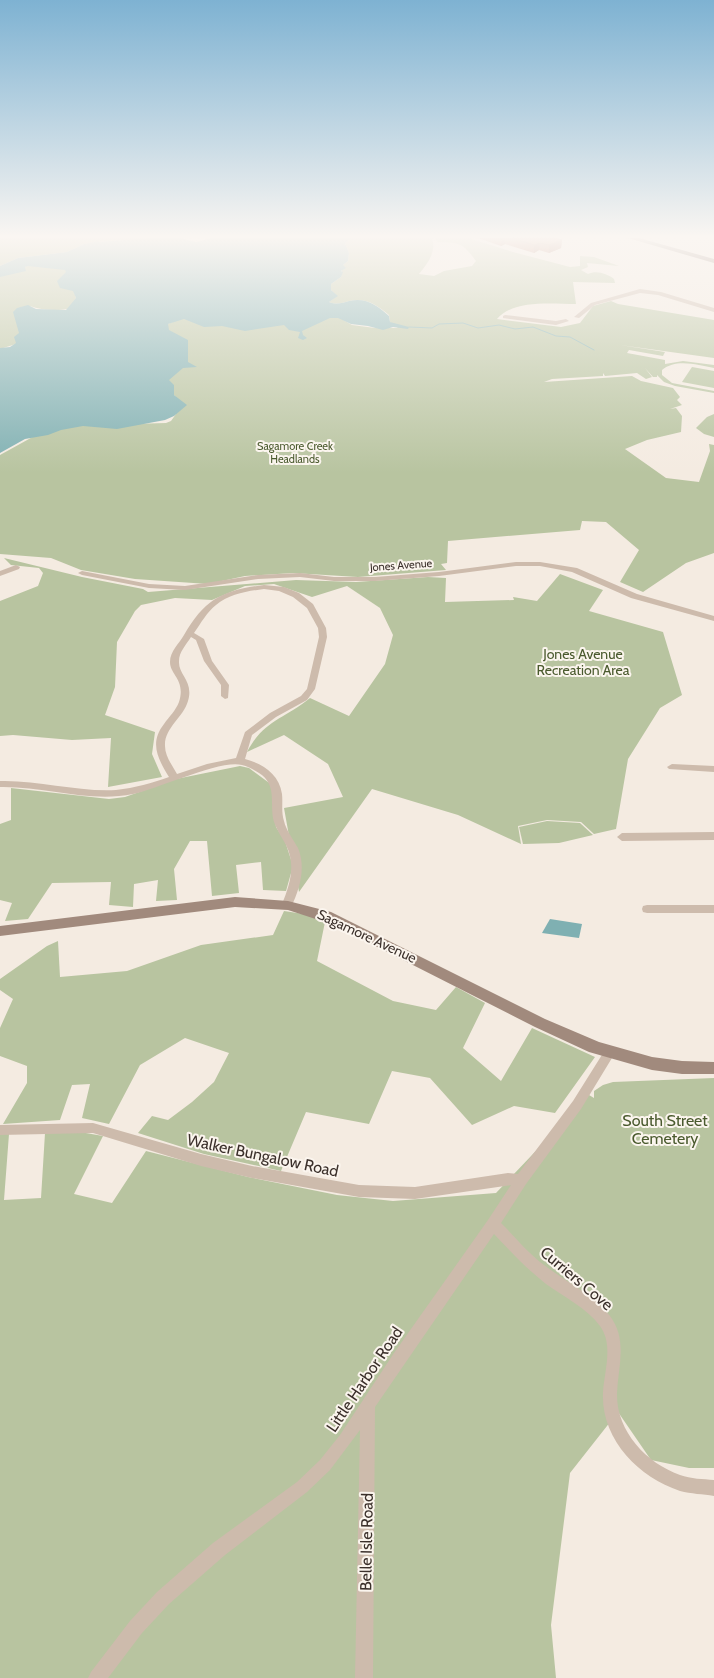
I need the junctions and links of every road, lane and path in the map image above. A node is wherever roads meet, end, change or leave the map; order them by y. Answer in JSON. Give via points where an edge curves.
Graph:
{"nodes":[{"id":1,"x":578,"y":316,"type":"edge"},
{"id":2,"x":505,"y":317,"type":"dead end"},
{"id":3,"x":16,"y":567,"type":"dead end"},
{"id":4,"x":82,"y":573,"type":"dead end"},
{"id":5,"x":0,"y":574,"type":"edge"},
{"id":6,"x":714,"y":619,"type":"edge"},
{"id":7,"x":189,"y":634,"type":"junction"},
{"id":8,"x":225,"y":696,"type":"dead end"},
{"id":9,"x":240,"y":761,"type":"junction"},
{"id":10,"x":672,"y":767,"type":"dead end"},
{"id":11,"x":714,"y":769,"type":"edge"},
{"id":12,"x":174,"y":777,"type":"junction"},
{"id":13,"x":0,"y":784,"type":"edge"},
{"id":14,"x":714,"y":836,"type":"edge"},
{"id":15,"x":622,"y":837,"type":"dead end"},
{"id":16,"x":287,"y":904,"type":"junction"},
{"id":17,"x":647,"y":909,"type":"dead end"},
{"id":18,"x":714,"y":909,"type":"edge"},
{"id":19,"x":0,"y":931,"type":"edge"},
{"id":20,"x":609,"y":1054,"type":"junction"},
{"id":21,"x":714,"y":1068,"type":"edge"},
{"id":22,"x":0,"y":1130,"type":"edge"},
{"id":23,"x":521,"y":1180,"type":"junction"},
{"id":24,"x":494,"y":1224,"type":"junction"},
{"id":25,"x":368,"y":1406,"type":"junction"},
{"id":26,"x":714,"y":1488,"type":"edge"},
{"id":27,"x":96,"y":1678,"type":"edge"},
{"id":28,"x":364,"y":1678,"type":"edge"}],
"edges":[{"from":1,"to":2,"type":"street","via":[[578,322],[556,323]]},
{"from":3,"to":5,"type":"street"},
{"from":4,"to":6,"type":"street","name":"Jones Avenue","via":[[149,586],[185,588],[258,577],[300,575],[368,579],[540,564],[574,570],[634,596]]},
{"from":7,"to":8,"type":"street","via":[[200,639],[208,661],[225,685]]},
{"from":7,"to":9,"type":"street","via":[[214,602],[248,589],[264,587],[296,595],[310,606],[322,628],[311,689],[304,698],[248,734]]},
{"from":7,"to":12,"type":"street","via":[[174,658],[185,686],[182,703],[163,731],[159,749]]},
{"from":9,"to":12,"type":"street"},
{"from":9,"to":16,"type":"street","via":[[265,772],[276,787],[278,820],[293,848],[298,866],[296,884]]},
{"from":10,"to":11,"type":"street"},
{"from":12,"to":13,"type":"street","via":[[132,791],[103,794]]},
{"from":14,"to":15,"type":"street"},
{"from":16,"to":19,"type":"main road","name":"Sagamore Avenue","via":[[258,901],[212,904]]},
{"from":16,"to":20,"type":"main road","name":"Sagamore Avenue","via":[[339,920],[552,1029]]},
{"from":17,"to":18,"type":"street"},
{"from":20,"to":21,"type":"main road","name":"Sagamore Avenue","via":[[670,1067]]},
{"from":20,"to":23,"type":"street","name":"Little Harbor Road","via":[[577,1105]]},
{"from":22,"to":23,"type":"street","name":"Walker Bungalow Road","via":[[94,1128],[209,1162],[359,1190],[415,1193],[508,1178]]},
{"from":23,"to":24,"type":"street","name":"Little Harbor Road"},
{"from":24,"to":25,"type":"street","name":"Little Harbor Road"},
{"from":24,"to":26,"type":"street","name":"Curriers Cove","via":[[529,1261],[605,1321],[614,1341],[611,1419],[624,1441],[647,1466],[682,1483]]},
{"from":25,"to":27,"type":"street","name":"Little Harbor Road","via":[[325,1465],[302,1487],[218,1549],[163,1598]]},
{"from":25,"to":28,"type":"street","name":"Belle Isle Road"}]}
